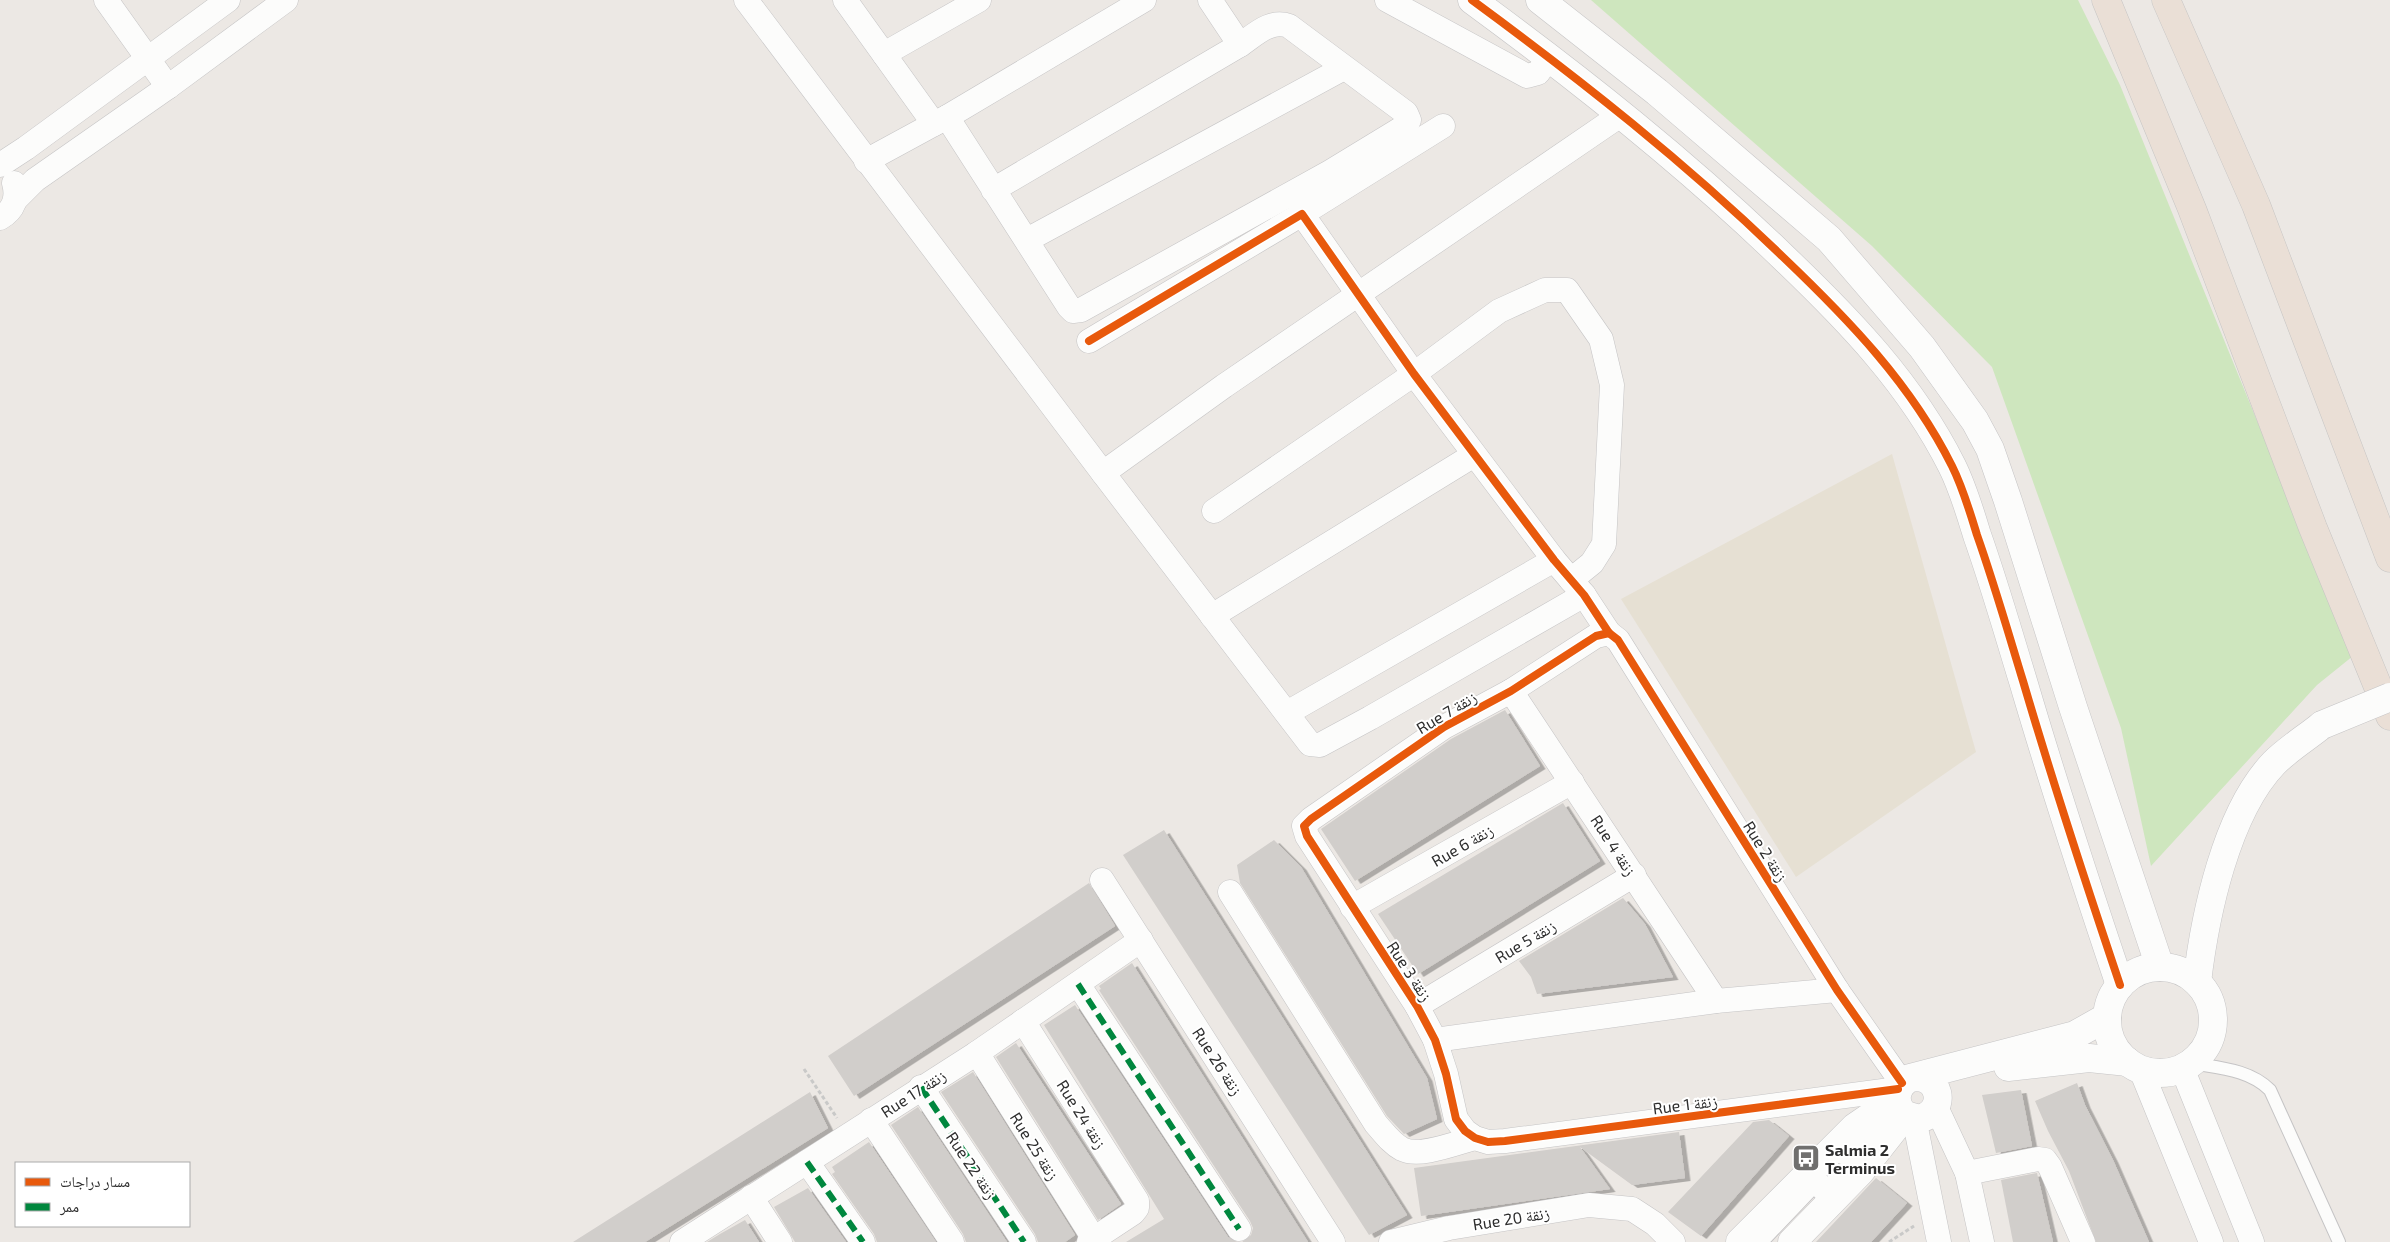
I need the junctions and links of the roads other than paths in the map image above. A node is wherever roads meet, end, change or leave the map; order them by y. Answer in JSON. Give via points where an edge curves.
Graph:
{"nodes":[{"id":1,"x":106,"y":0,"type":"edge"},
{"id":2,"x":228,"y":0,"type":"edge"},
{"id":3,"x":286,"y":0,"type":"edge"},
{"id":4,"x":746,"y":0,"type":"edge"},
{"id":5,"x":845,"y":0,"type":"edge"},
{"id":6,"x":979,"y":0,"type":"edge"},
{"id":7,"x":1210,"y":0,"type":"edge"},
{"id":8,"x":1387,"y":0,"type":"edge"},
{"id":9,"x":1472,"y":0,"type":"edge"},
{"id":10,"x":1540,"y":0,"type":"edge"},
{"id":11,"x":2106,"y":0,"type":"edge"},
{"id":12,"x":2166,"y":0,"type":"edge"},
{"id":13,"x":1140,"y":1,"type":"edge"},
{"id":14,"x":1240,"y":45,"type":"junction"},
{"id":15,"x":884,"y":54,"type":"junction"},
{"id":16,"x":1550,"y":57,"type":"junction"},
{"id":17,"x":148,"y":59,"type":"junction"},
{"id":18,"x":1344,"y":68,"type":"junction"},
{"id":19,"x":168,"y":87,"type":"junction"},
{"id":20,"x":1622,"y":114,"type":"junction"},
{"id":21,"x":940,"y":120,"type":"junction"},
{"id":22,"x":1443,"y":126,"type":"dead end"},
{"id":23,"x":866,"y":161,"type":"junction"},
{"id":24,"x":0,"y":165,"type":"edge"},
{"id":25,"x":0,"y":170,"type":"edge"},
{"id":26,"x":993,"y":190,"type":"junction"},
{"id":27,"x":16,"y":198,"type":"junction"},
{"id":28,"x":1302,"y":214,"type":"junction"},
{"id":29,"x":0,"y":218,"type":"edge"},
{"id":30,"x":1026,"y":240,"type":"junction"},
{"id":31,"x":1359,"y":294,"type":"junction"},
{"id":32,"x":1089,"y":341,"type":"dead end"},
{"id":33,"x":1414,"y":374,"type":"junction"},
{"id":34,"x":1474,"y":455,"type":"junction"},
{"id":35,"x":1103,"y":473,"type":"junction"},
{"id":36,"x":1214,"y":511,"type":"dead end"},
{"id":37,"x":2390,"y":558,"type":"edge"},
{"id":38,"x":1554,"y":560,"type":"junction"},
{"id":39,"x":1578,"y":588,"type":"junction"},
{"id":40,"x":1212,"y":616,"type":"junction"},
{"id":41,"x":1609,"y":634,"type":"junction"},
{"id":42,"x":1512,"y":691,"type":"junction"},
{"id":43,"x":2390,"y":697,"type":"edge"},
{"id":44,"x":1286,"y":713,"type":"junction"},
{"id":45,"x":2390,"y":716,"type":"edge"},
{"id":46,"x":1572,"y":782,"type":"junction"},
{"id":47,"x":1304,"y":826,"type":"joint"},
{"id":48,"x":1634,"y":876,"type":"junction"},
{"id":49,"x":1102,"y":880,"type":"dead end"},
{"id":50,"x":1230,"y":892,"type":"dead end"},
{"id":51,"x":1352,"y":907,"type":"junction"},
{"id":52,"x":1141,"y":940,"type":"junction"},
{"id":53,"x":2160,"y":966,"type":"junction"},
{"id":54,"x":2197,"y":982,"type":"junction"},
{"id":55,"x":1078,"y":984,"type":"junction"},
{"id":56,"x":2120,"y":985,"type":"junction"},
{"id":57,"x":1837,"y":990,"type":"junction"},
{"id":58,"x":1716,"y":1001,"type":"junction"},
{"id":59,"x":1416,"y":1006,"type":"junction"},
{"id":60,"x":2107,"y":1017,"type":"junction"},
{"id":61,"x":1023,"y":1021,"type":"junction"},
{"id":62,"x":1435,"y":1040,"type":"junction"},
{"id":63,"x":976,"y":1053,"type":"junction"},
{"id":64,"x":2135,"y":1066,"type":"junction"},
{"id":65,"x":2187,"y":1066,"type":"junction"},
{"id":66,"x":921,"y":1087,"type":"junction"},
{"id":67,"x":1910,"y":1100,"type":"junction"},
{"id":68,"x":871,"y":1120,"type":"junction"},
{"id":69,"x":1475,"y":1138,"type":"junction"},
{"id":70,"x":807,"y":1162,"type":"junction"},
{"id":71,"x":1967,"y":1173,"type":"junction"},
{"id":72,"x":751,"y":1197,"type":"junction"},
{"id":73,"x":1239,"y":1229,"type":"dead end"},
{"id":74,"x":1092,"y":1240,"type":"edge"},
{"id":75,"x":682,"y":1242,"type":"edge"},
{"id":76,"x":780,"y":1242,"type":"edge"},
{"id":77,"x":863,"y":1242,"type":"edge"},
{"id":78,"x":952,"y":1242,"type":"edge"},
{"id":79,"x":1024,"y":1242,"type":"edge"},
{"id":80,"x":1333,"y":1242,"type":"edge"},
{"id":81,"x":1391,"y":1242,"type":"edge"},
{"id":82,"x":1673,"y":1242,"type":"edge"},
{"id":83,"x":1740,"y":1242,"type":"edge"},
{"id":84,"x":1762,"y":1242,"type":"edge"},
{"id":85,"x":1772,"y":1242,"type":"edge"},
{"id":86,"x":1792,"y":1242,"type":"edge"},
{"id":87,"x":1939,"y":1242,"type":"edge"},
{"id":88,"x":1982,"y":1242,"type":"edge"},
{"id":89,"x":2083,"y":1242,"type":"edge"},
{"id":90,"x":2211,"y":1242,"type":"edge"},
{"id":91,"x":2252,"y":1242,"type":"edge"},
{"id":92,"x":2339,"y":1242,"type":"edge"}],
"edges":[{"from":1,"to":17,"type":"street"},
{"from":2,"to":17,"type":"street"},
{"from":3,"to":19,"type":"street"},
{"from":4,"to":23,"type":"street"},
{"from":5,"to":15,"type":"street"},
{"from":6,"to":15,"type":"street"},
{"from":7,"to":14,"type":"street"},
{"from":8,"to":16,"type":"street","via":[[1526,76],[1538,73]]},
{"from":9,"to":16,"type":"street"},
{"from":10,"to":53,"type":"street","via":[[1657,92],[1829,239],[1916,340],[1975,421],[1990,449],[2008,501]]},
{"from":11,"to":45,"type":"highway","via":[[2192,208],[2313,528]]},
{"from":12,"to":37,"type":"highway","via":[[2256,205]]},
{"from":13,"to":21,"type":"street"},
{"from":14,"to":18,"type":"street","via":[[1272,24],[1281,22]]},
{"from":14,"to":26,"type":"street"},
{"from":15,"to":21,"type":"street"},
{"from":16,"to":20,"type":"street"},
{"from":17,"to":19,"type":"street"},
{"from":17,"to":24,"type":"street"},
{"from":18,"to":30,"type":"street"},
{"from":18,"to":30,"type":"street","via":[[1406,113],[1409,120],[1406,126],[1330,172],[1081,310],[1068,307]]},
{"from":19,"to":27,"type":"street","via":[[35,180]]},
{"from":20,"to":31,"type":"street"},
{"from":20,"to":56,"type":"street","via":[[1679,161],[1847,319],[1893,374],[1942,448],[1965,499],[1993,582]]},
{"from":21,"to":23,"type":"street"},
{"from":21,"to":26,"type":"street"},
{"from":22,"to":28,"type":"street"},
{"from":23,"to":35,"type":"street"},
{"from":25,"to":27,"type":"street","via":[[13,182]]},
{"from":26,"to":30,"type":"street"},
{"from":27,"to":29,"type":"street"},
{"from":28,"to":31,"type":"street","name":"Rue 2 زنقة"},
{"from":28,"to":32,"type":"street"},
{"from":31,"to":33,"type":"street","name":"Rue 2 زنقة"},
{"from":31,"to":35,"type":"street"},
{"from":33,"to":34,"type":"street","name":"Rue 2 زنقة"},
{"from":33,"to":36,"type":"street"},
{"from":33,"to":39,"type":"street","via":[[1499,311],[1545,290],[1567,290],[1601,339],[1612,385],[1604,544]]},
{"from":34,"to":38,"type":"street","name":"Rue 2 زنقة"},
{"from":34,"to":40,"type":"street"},
{"from":35,"to":40,"type":"street"},
{"from":38,"to":39,"type":"street","name":"Rue 2 زنقة"},
{"from":38,"to":44,"type":"street"},
{"from":39,"to":41,"type":"street","name":"Rue 2 زنقة"},
{"from":39,"to":44,"type":"street","via":[[1370,718],[1320,744],[1310,744]]},
{"from":40,"to":44,"type":"street"},
{"from":41,"to":42,"type":"street","name":"Rue 7 زنقة","via":[[1596,636]]},
{"from":41,"to":57,"type":"street","name":"Rue 2 زنقة","via":[[1618,640]]},
{"from":42,"to":46,"type":"street","name":"Rue 4 زنقة"},
{"from":42,"to":47,"type":"street","name":"Rue 7 زنقة","via":[[1444,727]]},
{"from":43,"to":54,"type":"street","bridge":true,"via":[[2322,725],[2275,763],[2259,782],[2246,805],[2218,878],[2202,940]]},
{"from":46,"to":48,"type":"street","name":"Rue 4 زنقة"},
{"from":46,"to":51,"type":"street","name":"Rue 6 زنقة"},
{"from":47,"to":51,"type":"street","name":"Rue 3 زنقة","via":[[1306,836]]},
{"from":48,"to":58,"type":"street","name":"Rue 4 زنقة"},
{"from":48,"to":59,"type":"street","name":"Rue 5 زنقة"},
{"from":49,"to":52,"type":"street","name":"Rue 26 زنقة"},
{"from":50,"to":69,"type":"street","via":[[1376,1124],[1392,1142],[1402,1149],[1420,1152]]},
{"from":51,"to":59,"type":"street","name":"Rue 3 زنقة"},
{"from":52,"to":55,"type":"street","name":"Rue 17 زنقة"},
{"from":52,"to":80,"type":"street","name":"Rue 26 زنقة"},
{"from":53,"to":54,"type":"street","via":[[2186,974]]},
{"from":53,"to":56,"type":"street","via":[[2145,968]]},
{"from":54,"to":65,"type":"street","via":[[2208,997],[2213,1015],[2211,1033],[2204,1050]]},
{"from":55,"to":61,"type":"street","name":"Rue 17 زنقة"},
{"from":55,"to":73,"type":"street"},
{"from":56,"to":60,"type":"street","via":[[2111,1000]]},
{"from":57,"to":58,"type":"street"},
{"from":57,"to":67,"type":"street","name":"Rue 2 زنقة"},
{"from":58,"to":62,"type":"street"},
{"from":59,"to":62,"type":"street","name":"Rue 3 زنقة"},
{"from":60,"to":64,"type":"street","via":[[2108,1034],[2116,1050]]},
{"from":60,"to":67,"type":"street","via":[[2075,1035]]},
{"from":61,"to":63,"type":"street","name":"Rue 17 زنقة"},
{"from":61,"to":74,"type":"street","name":"Rue 24 زنقة","via":[[1137,1201],[1137,1208]]},
{"from":62,"to":69,"type":"street","name":"Rue 3 زنقة","via":[[1456,1119]]},
{"from":63,"to":66,"type":"street","name":"Rue 17 زنقة"},
{"from":63,"to":74,"type":"street","name":"Rue 25 زنقة"},
{"from":64,"to":65,"type":"street","via":[[2162,1073]]},
{"from":64,"to":67,"type":"street","via":[[2089,1058],[2027,1064],[1972,1074]]},
{"from":64,"to":90,"type":"street"},
{"from":65,"to":91,"type":"street"},
{"from":65,"to":92,"type":"lane","via":[[2246,1074],[2270,1090]]},
{"from":66,"to":68,"type":"street","name":"Rue 17 زنقة"},
{"from":66,"to":79,"type":"street","name":"Rue 22 زنقة"},
{"from":67,"to":69,"type":"street","name":"Rue 1 زنقة","via":[[1505,1141],[1488,1142]]},
{"from":67,"to":71,"type":"street"},
{"from":67,"to":83,"type":"street","via":[[1855,1127]]},
{"from":67,"to":84,"type":"lane","via":[[1842,1158]]},
{"from":67,"to":85,"type":"lane"},
{"from":67,"to":86,"type":"street","via":[[1860,1172]]},
{"from":67,"to":87,"type":"street"},
{"from":68,"to":70,"type":"street","name":"Rue 17 زنقة"},
{"from":68,"to":78,"type":"street"},
{"from":70,"to":72,"type":"street","name":"Rue 17 زنقة"},
{"from":70,"to":77,"type":"street"},
{"from":71,"to":88,"type":"street"},
{"from":71,"to":89,"type":"street","via":[[2045,1160]]},
{"from":72,"to":75,"type":"street","name":"Rue 17 زنقة"},
{"from":72,"to":76,"type":"street"},
{"from":81,"to":82,"type":"street","name":"Rue 20 زنقة","via":[[1449,1228],[1589,1205],[1632,1209],[1650,1220]]}]}
